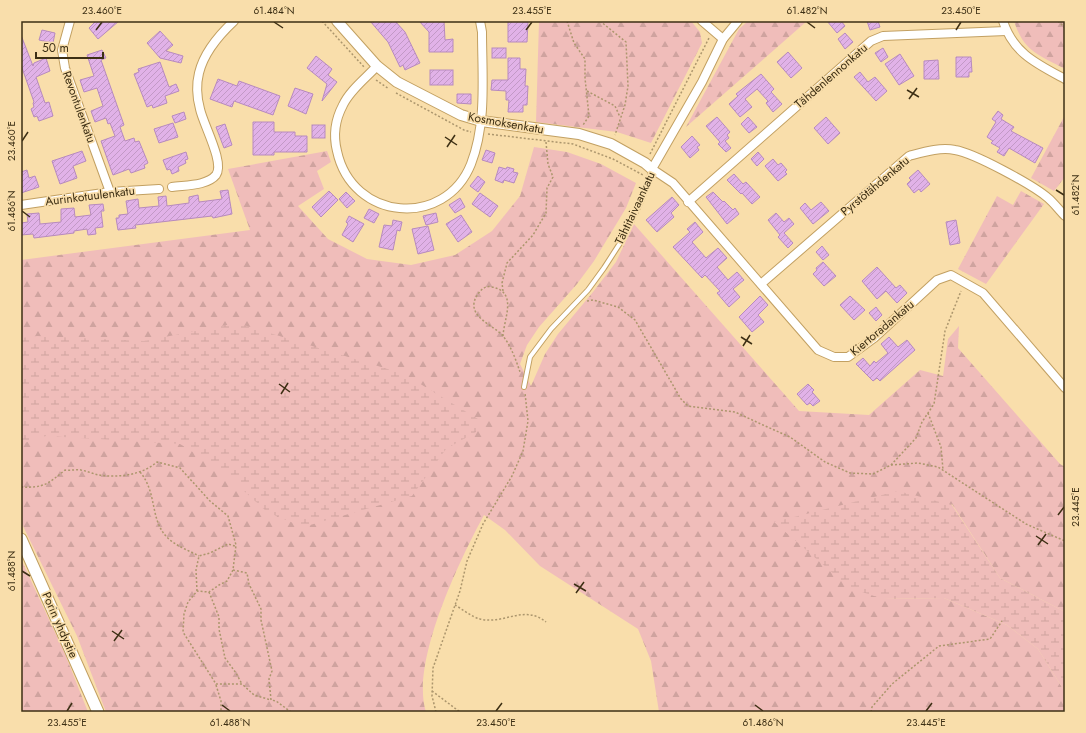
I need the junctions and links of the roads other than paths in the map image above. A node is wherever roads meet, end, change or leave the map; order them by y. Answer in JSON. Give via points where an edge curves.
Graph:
{"nodes":[{"id":1,"x":70,"y":21,"type":"edge"},
{"id":2,"x":234,"y":21,"type":"edge"},
{"id":3,"x":337,"y":21,"type":"edge"},
{"id":4,"x":480,"y":21,"type":"edge"},
{"id":5,"x":702,"y":21,"type":"edge"},
{"id":6,"x":738,"y":21,"type":"edge"},
{"id":7,"x":1003,"y":21,"type":"edge"},
{"id":8,"x":1006,"y":31,"type":"junction"},
{"id":9,"x":723,"y":39,"type":"junction"},
{"id":10,"x":377,"y":66,"type":"junction"},
{"id":11,"x":1065,"y":79,"type":"edge"},
{"id":12,"x":481,"y":122,"type":"junction"},
{"id":13,"x":649,"y":166,"type":"junction"},
{"id":14,"x":172,"y":187,"type":"dead end"},
{"id":15,"x":159,"y":188,"type":"dead end"},
{"id":16,"x":110,"y":192,"type":"junction"},
{"id":17,"x":688,"y":202,"type":"junction"},
{"id":18,"x":21,"y":204,"type":"edge"},
{"id":19,"x":1065,"y":216,"type":"edge"},
{"id":20,"x":761,"y":284,"type":"junction"},
{"id":21,"x":524,"y":387,"type":"road end"},
{"id":22,"x":1065,"y":388,"type":"edge"},
{"id":23,"x":21,"y":539,"type":"edge"},
{"id":24,"x":98,"y":712,"type":"edge"}],
"edges":[{"from":1,"to":16,"type":"street","name":"Revontulenkatu","via":[[62,50],[65,68]]},
{"from":2,"to":14,"type":"street","via":[[222,32],[204,57],[197,89],[200,110],[218,159],[219,169],[216,176],[209,181]]},
{"from":3,"to":10,"type":"street","name":"Kosmoksenkatu"},
{"from":4,"to":12,"type":"street"},
{"from":5,"to":9,"type":"street"},
{"from":6,"to":9,"type":"street","name":"Tähtitaivaankatu"},
{"from":7,"to":8,"type":"street"},
{"from":8,"to":11,"type":"street","via":[[1014,46],[1025,55]]},
{"from":8,"to":17,"type":"street","name":"Tähdenlennonkatu","via":[[883,36],[871,41]]},
{"from":9,"to":13,"type":"street","name":"Tähtitaivaankatu","via":[[702,82]]},
{"from":10,"to":12,"type":"street","name":"Kosmoksenkatu","via":[[397,82],[461,115]]},
{"from":10,"to":12,"type":"street","via":[[343,103],[335,123],[335,142],[339,162],[347,179],[378,204],[416,208],[440,200],[459,184],[470,165]]},
{"from":12,"to":13,"type":"street","name":"Kosmoksenkatu","via":[[579,134],[611,144]]},
{"from":13,"to":17,"type":"street","name":"Kiertoradankatu","via":[[673,183]]},
{"from":13,"to":21,"type":"lane","name":"Tähtitaivaankatu","via":[[642,199],[624,236],[604,268],[530,357]]},
{"from":15,"to":16,"type":"street","name":"Aurinkotuulenkatu"},
{"from":16,"to":18,"type":"street","name":"Aurinkotuulenkatu"},
{"from":17,"to":20,"type":"street","name":"Kiertoradankatu"},
{"from":19,"to":20,"type":"street","name":"Pyrstötähdenkatu","via":[[1048,198],[1030,186],[972,155],[955,150],[928,150],[910,156]]},
{"from":20,"to":22,"type":"street","name":"Kiertoradankatu","via":[[818,350],[834,357],[848,358],[875,337],[937,280],[951,275],[983,294]]},
{"from":23,"to":24,"type":"main road","name":"Porin yhdystie"}]}
